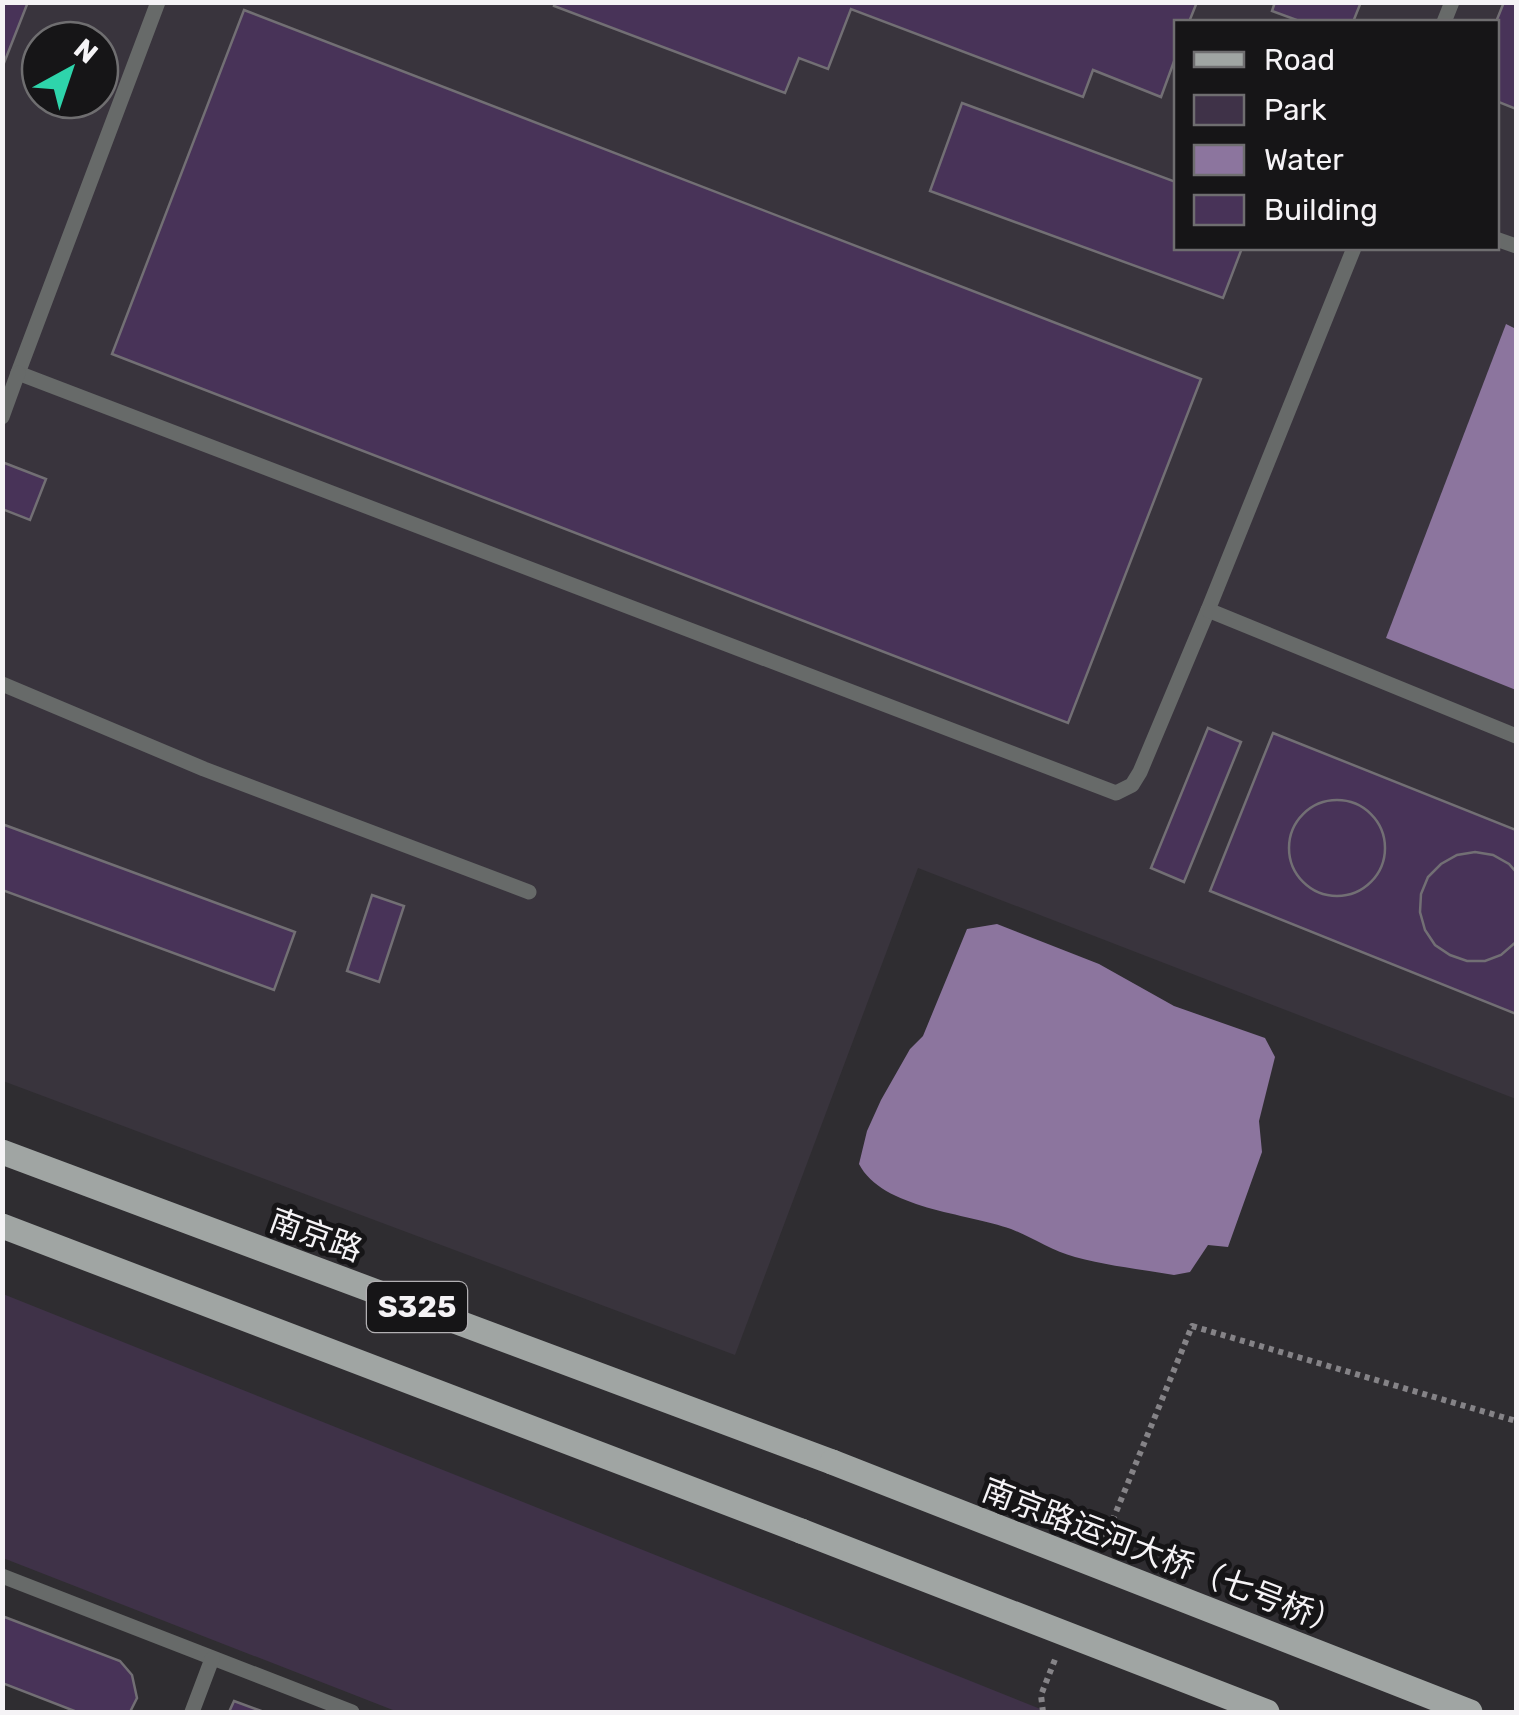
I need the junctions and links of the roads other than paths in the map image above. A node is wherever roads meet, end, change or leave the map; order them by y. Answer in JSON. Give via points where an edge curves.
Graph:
{"nodes":[{"id":1,"x":158,"y":2,"type":"edge"},
{"id":2,"x":1353,"y":250,"type":"edge"},
{"id":3,"x":18,"y":373,"type":"junction"},
{"id":4,"x":2,"y":418,"type":"edge"},
{"id":5,"x":1208,"y":610,"type":"junction"},
{"id":6,"x":2,"y":684,"type":"edge"},
{"id":7,"x":1516,"y":736,"type":"edge"},
{"id":8,"x":529,"y":892,"type":"dead end"},
{"id":9,"x":2,"y":1152,"type":"edge"},
{"id":10,"x":2,"y":1226,"type":"edge"},
{"id":11,"x":832,"y":1462,"type":"joint"},
{"id":12,"x":2,"y":1576,"type":"edge"},
{"id":13,"x":212,"y":1659,"type":"junction"},
{"id":14,"x":192,"y":1712,"type":"edge"},
{"id":15,"x":352,"y":1712,"type":"edge"},
{"id":16,"x":1268,"y":1712,"type":"edge"},
{"id":17,"x":1470,"y":1712,"type":"edge"}],
"edges":[{"from":1,"to":3,"type":"lane"},
{"from":2,"to":5,"type":"lane"},
{"from":3,"to":4,"type":"lane"},
{"from":3,"to":5,"type":"lane","via":[[1116,794],[1140,772]]},
{"from":5,"to":7,"type":"lane"},
{"from":6,"to":8,"type":"lane"},
{"from":9,"to":11,"type":"main road","name":"南京路","number":"S325"},
{"from":10,"to":16,"type":"main road","number":"S325","bridge":true},
{"from":11,"to":17,"type":"main road","name":"南京路运河大桥（七号桥）","number":"S325","bridge":true},
{"from":12,"to":13,"type":"lane"},
{"from":13,"to":14,"type":"lane"},
{"from":13,"to":15,"type":"lane"}]}
